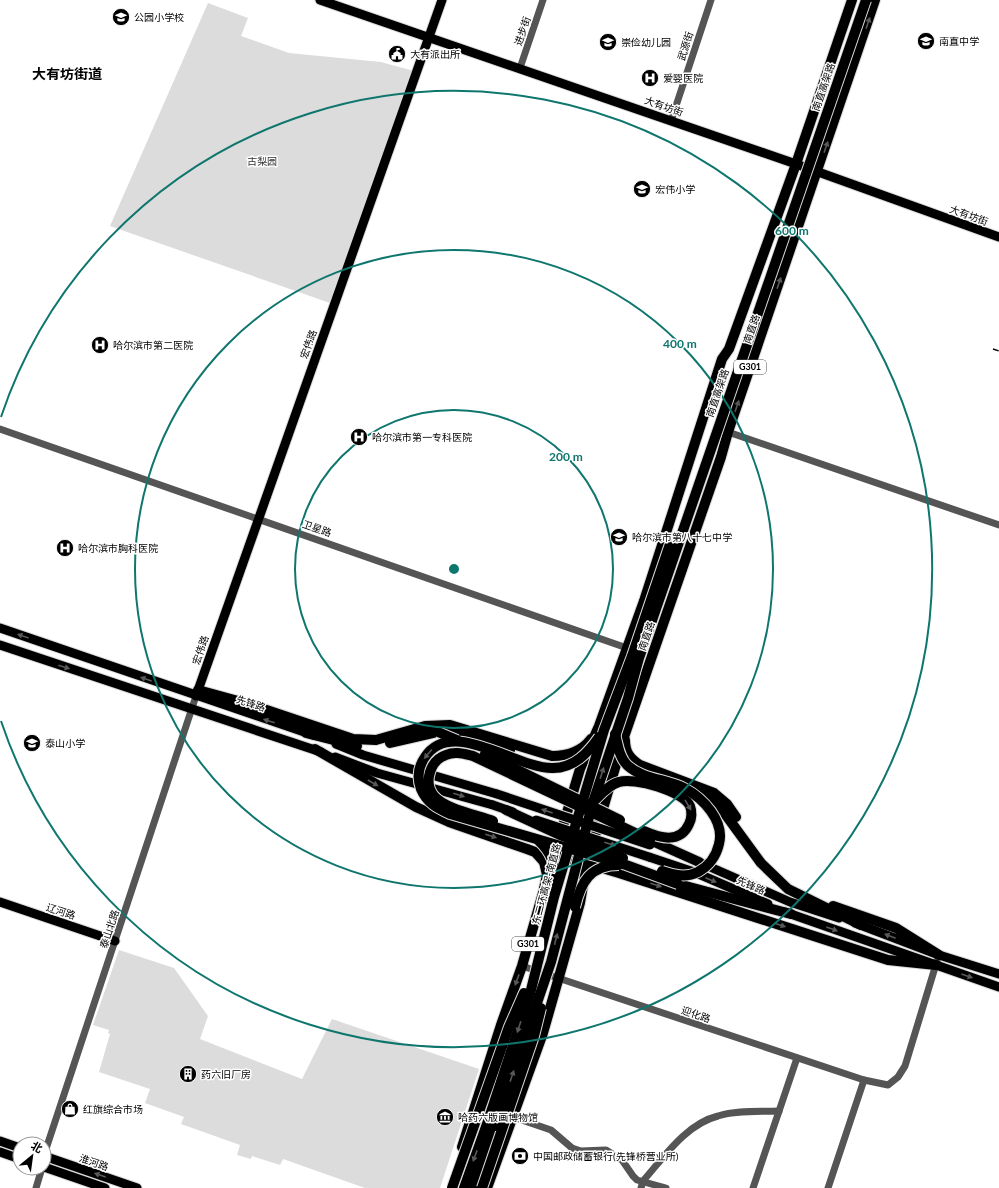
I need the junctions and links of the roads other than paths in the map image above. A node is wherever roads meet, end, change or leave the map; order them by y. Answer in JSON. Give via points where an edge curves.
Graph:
{"nodes":[{"id":1,"x":320,"y":0,"type":"edge"},
{"id":2,"x":442,"y":0,"type":"edge"},
{"id":3,"x":543,"y":0,"type":"edge"},
{"id":4,"x":711,"y":0,"type":"edge"},
{"id":5,"x":852,"y":0,"type":"edge"},
{"id":6,"x":858,"y":0,"type":"edge"},
{"id":7,"x":866,"y":0,"type":"edge"},
{"id":8,"x":876,"y":0,"type":"edge"},
{"id":9,"x":430,"y":37,"type":"junction"},
{"id":10,"x":520,"y":68,"type":"junction"},
{"id":11,"x":671,"y":120,"type":"junction"},
{"id":12,"x":796,"y":164,"type":"junction"},
{"id":13,"x":817,"y":171,"type":"junction"},
{"id":14,"x":999,"y":237,"type":"edge"},
{"id":15,"x":722,"y":359,"type":"junction"},
{"id":16,"x":0,"y":429,"type":"edge"},
{"id":17,"x":728,"y":432,"type":"junction"},
{"id":18,"x":722,"y":457,"type":"junction"},
{"id":19,"x":258,"y":518,"type":"junction"},
{"id":20,"x":999,"y":524,"type":"edge"},
{"id":21,"x":0,"y":628,"type":"edge"},
{"id":22,"x":0,"y":646,"type":"edge"},
{"id":23,"x":633,"y":654,"type":"junction"},
{"id":24,"x":197,"y":693,"type":"junction"},
{"id":25,"x":615,"y":697,"type":"junction"},
{"id":26,"x":628,"y":698,"type":"junction"},
{"id":27,"x":192,"y":709,"type":"junction"},
{"id":28,"x":602,"y":728,"type":"junction"},
{"id":29,"x":438,"y":732,"type":"junction"},
{"id":30,"x":306,"y":733,"type":"junction"},
{"id":31,"x":620,"y":734,"type":"junction"},
{"id":32,"x":315,"y":750,"type":"junction"},
{"id":33,"x":570,"y":764,"type":"junction"},
{"id":34,"x":684,"y":788,"type":"junction"},
{"id":35,"x":593,"y":802,"type":"junction"},
{"id":36,"x":506,"y":810,"type":"junction"},
{"id":37,"x":650,"y":843,"type":"junction"},
{"id":38,"x":554,"y":856,"type":"junction"},
{"id":39,"x":544,"y":862,"type":"junction"},
{"id":40,"x":698,"y":862,"type":"joint"},
{"id":41,"x":587,"y":863,"type":"junction"},
{"id":42,"x":626,"y":865,"type":"junction"},
{"id":43,"x":619,"y":873,"type":"junction"},
{"id":44,"x":778,"y":880,"type":"junction"},
{"id":45,"x":792,"y":892,"type":"junction"},
{"id":46,"x":554,"y":897,"type":"junction"},
{"id":47,"x":0,"y":902,"type":"edge"},
{"id":48,"x":577,"y":905,"type":"junction"},
{"id":49,"x":0,"y":906,"type":"edge"},
{"id":50,"x":791,"y":914,"type":"junction"},
{"id":51,"x":860,"y":925,"type":"junction"},
{"id":52,"x":115,"y":943,"type":"junction"},
{"id":53,"x":539,"y":960,"type":"junction"},
{"id":54,"x":938,"y":960,"type":"junction"},
{"id":55,"x":551,"y":962,"type":"junction"},
{"id":56,"x":522,"y":966,"type":"junction"},
{"id":57,"x":559,"y":973,"type":"junction"},
{"id":58,"x":999,"y":974,"type":"edge"},
{"id":59,"x":999,"y":987,"type":"edge"},
{"id":60,"x":797,"y":1058,"type":"junction"},
{"id":61,"x":864,"y":1080,"type":"junction"},
{"id":62,"x":779,"y":1111,"type":"junction"},
{"id":63,"x":513,"y":1117,"type":"junction"},
{"id":64,"x":51,"y":1136,"type":"edge"},
{"id":65,"x":0,"y":1141,"type":"edge"},
{"id":66,"x":12,"y":1145,"type":"edge"},
{"id":67,"x":0,"y":1152,"type":"edge"},
{"id":68,"x":12,"y":1156,"type":"edge"},
{"id":69,"x":52,"y":1159,"type":"edge"},
{"id":70,"x":52,"y":1170,"type":"edge"},
{"id":71,"x":40,"y":1176,"type":"edge"},
{"id":72,"x":642,"y":1185,"type":"edge"},
{"id":73,"x":36,"y":1188,"type":"edge"},
{"id":74,"x":106,"y":1188,"type":"edge"},
{"id":75,"x":137,"y":1188,"type":"edge"},
{"id":76,"x":450,"y":1188,"type":"edge"},
{"id":77,"x":464,"y":1188,"type":"edge"},
{"id":78,"x":474,"y":1188,"type":"edge"},
{"id":79,"x":482,"y":1188,"type":"edge"},
{"id":80,"x":487,"y":1188,"type":"edge"},
{"id":81,"x":666,"y":1188,"type":"edge"},
{"id":82,"x":753,"y":1188,"type":"edge"},
{"id":83,"x":828,"y":1188,"type":"edge"}],
"edges":[{"from":1,"to":9,"type":"main road","name":"大有坊街"},
{"from":2,"to":9,"type":"main road","name":"宏伟路"},
{"from":3,"to":10,"type":"street","name":"进步街"},
{"from":4,"to":11,"type":"street","name":"武源街"},
{"from":5,"to":12,"type":"highway","name":"南直路","number":"G301"},
{"from":6,"to":23,"type":"highway","name":"南直高架路","bridge":true},
{"from":7,"to":23,"type":"highway","name":"南直高架路","bridge":true},
{"from":13,"to":8,"type":"highway","name":"南直路","number":"G301","one_way":true},
{"from":9,"to":10,"type":"main road","name":"大有坊街"},
{"from":9,"to":19,"type":"main road","name":"宏伟路"},
{"from":10,"to":11,"type":"main road","name":"大有坊街"},
{"from":11,"to":12,"type":"main road","name":"大有坊街"},
{"from":12,"to":13,"type":"main road","name":"大有坊街"},
{"from":12,"to":15,"type":"highway","name":"南直路","number":"G301","via":[[729,349]]},
{"from":13,"to":14,"type":"main road","name":"大有坊街"},
{"from":17,"to":13,"type":"highway","name":"南直路","number":"G301","one_way":true},
{"from":15,"to":23,"type":"highway","name":"南直路","number":"G301"},
{"from":15,"to":25,"type":"highway","bridge":true,"via":[[723,371],[620,674]]},
{"from":16,"to":19,"type":"street","name":"卫星路"},
{"from":17,"to":18,"type":"highway","name":"南直路","number":"G301"},
{"from":17,"to":20,"type":"street"},
{"from":18,"to":26,"type":"highway","bridge":true,"via":[[712,471],[646,660]]},
{"from":18,"to":31,"type":"highway","name":"南直路","number":"G301"},
{"from":19,"to":23,"type":"street","name":"卫星路"},
{"from":19,"to":24,"type":"main road","name":"宏伟路"},
{"from":24,"to":21,"type":"main road","name":"先锋路","one_way":true},
{"from":22,"to":27,"type":"main road","name":"先锋路","one_way":true},
{"from":23,"to":25,"type":"highway","name":"东二环高架-南直路","bridge":true},
{"from":23,"to":26,"type":"highway","bridge":true},
{"from":23,"to":28,"type":"highway","name":"南直路","number":"G301"},
{"from":24,"to":27,"type":"street","name":"泰山北路"},
{"from":24,"to":28,"type":"highway","via":[[249,704],[361,740],[382,739],[425,726],[450,725],[552,756],[563,756],[582,748]]},
{"from":30,"to":24,"type":"main road","name":"先锋路","one_way":true},
{"from":25,"to":28,"type":"highway","name":"东二环高架-南直路","bridge":true},
{"from":26,"to":31,"type":"highway","bridge":true},
{"from":27,"to":32,"type":"main road","name":"先锋路"},
{"from":27,"to":52,"type":"street","name":"泰山北路"},
{"from":28,"to":31,"type":"street"},
{"from":28,"to":33,"type":"highway","bridge":true,"via":[[584,755]]},
{"from":28,"to":38,"type":"highway","via":[[580,769]]},
{"from":28,"to":46,"type":"highway","name":"东二环高架-南直路","bridge":true},
{"from":29,"to":30,"type":"highway","via":[[368,747]]},
{"from":29,"to":33,"type":"highway","bridge":true,"via":[[455,733],[541,759]]},
{"from":35,"to":29,"type":"highway","one_way":true,"bridge":true,"via":[[618,782],[637,781],[683,798],[690,806],[691,818],[687,828],[679,835],[664,838],[652,835]]},
{"from":37,"to":30,"type":"main road","name":"先锋路","one_way":true,"bridge":true,"via":[[363,755]]},
{"from":31,"to":34,"type":"highway","bridge":true,"via":[[622,759],[632,768],[641,774]]},
{"from":35,"to":31,"type":"highway","one_way":true,"bridge":true},
{"from":31,"to":41,"type":"highway","number":"G301"},
{"from":31,"to":44,"type":"highway","via":[[632,760],[720,797]]},
{"from":32,"to":36,"type":"main road","name":"先锋路","one_way":true,"bridge":true,"via":[[377,773]]},
{"from":32,"to":39,"type":"highway","one_way":true,"via":[[416,807],[449,822],[535,852]]},
{"from":33,"to":42,"type":"highway","one_way":true,"bridge":true,"via":[[553,768],[543,767],[465,742],[447,742],[430,750],[424,758],[420,766],[419,782],[425,798],[450,814]]},
{"from":34,"to":36,"type":"highway","bridge":true,"via":[[713,815],[720,830],[720,840],[712,861],[703,870],[684,876],[671,874],[560,835]]},
{"from":34,"to":44,"type":"highway","bridge":true,"via":[[703,795],[720,807],[752,853]]},
{"from":55,"to":35,"type":"highway","one_way":true,"bridge":true},
{"from":36,"to":50,"type":"main road","name":"先锋路","one_way":true,"bridge":true,"via":[[694,872]]},
{"from":37,"to":40,"type":"highway"},
{"from":37,"to":46,"type":"highway","bridge":true,"via":[[473,756],[460,753],[446,755],[434,763],[428,777],[430,791],[434,796],[448,805],[521,830],[536,838],[548,850],[556,871]]},
{"from":38,"to":39,"type":"highway"},
{"from":38,"to":41,"type":"highway"},
{"from":39,"to":56,"type":"highway","number":"G301","via":[[547,876]]},
{"from":40,"to":51,"type":"main road","name":"先锋路","via":[[790,902]]},
{"from":41,"to":43,"type":"highway"},
{"from":41,"to":48,"type":"highway","number":"G301"},
{"from":42,"to":48,"type":"highway","bridge":true,"via":[[610,865],[595,870],[582,886]]},
{"from":42,"to":50,"type":"highway","bridge":true,"via":[[678,884]]},
{"from":43,"to":48,"type":"highway","via":[[597,874],[587,885]]},
{"from":43,"to":54,"type":"highway","one_way":true,"via":[[888,960]]},
{"from":44,"to":45,"type":"highway"},
{"from":45,"to":51,"type":"highway"},
{"from":45,"to":54,"type":"highway","via":[[896,928]]},
{"from":46,"to":53,"type":"highway","name":"东二环高架-南直路","bridge":true},
{"from":47,"to":52,"type":"main road","name":"辽河路"},
{"from":48,"to":57,"type":"highway"},
{"from":49,"to":52,"type":"main road","name":"辽河路"},
{"from":50,"to":54,"type":"main road","name":"先锋路","one_way":true},
{"from":54,"to":51,"type":"main road","name":"先锋路","one_way":true},
{"from":52,"to":64,"type":"street","name":"泰山北路"},
{"from":53,"to":76,"type":"highway","bridge":true,"via":[[509,1027]]},
{"from":53,"to":77,"type":"highway","name":"东二环高架-南直路","one_way":true,"bridge":true,"via":[[530,994]]},
{"from":54,"to":58,"type":"main road","name":"先锋路"},
{"from":54,"to":59,"type":"main road","name":"先锋路","one_way":true},
{"from":54,"to":61,"type":"street","name":"迎化路","via":[[905,1066],[898,1077],[888,1085]]},
{"from":78,"to":55,"type":"highway","one_way":true,"bridge":true},
{"from":55,"to":79,"type":"highway","bridge":true,"via":[[534,1036]]},
{"from":56,"to":57,"type":"street","name":"迎化路"},
{"from":56,"to":76,"type":"highway","number":"G301","one_way":true},
{"from":57,"to":60,"type":"street","name":"迎化路"},
{"from":57,"to":63,"type":"highway","via":[[543,1033]]},
{"from":60,"to":61,"type":"street","name":"迎化路"},
{"from":60,"to":62,"type":"street"},
{"from":61,"to":83,"type":"street"},
{"from":62,"to":72,"type":"street","via":[[731,1113],[706,1120],[675,1145]]},
{"from":62,"to":82,"type":"street"},
{"from":63,"to":72,"type":"street","via":[[551,1130],[572,1148],[581,1151],[606,1150],[622,1160]]},
{"from":63,"to":80,"type":"highway"},
{"from":65,"to":66,"type":"main road"},
{"from":67,"to":68,"type":"main road"},
{"from":75,"to":69,"type":"main road","name":"淮河路","one_way":true},
{"from":70,"to":74,"type":"main road","name":"淮河路"},
{"from":71,"to":73,"type":"street"},
{"from":72,"to":81,"type":"street"}]}
